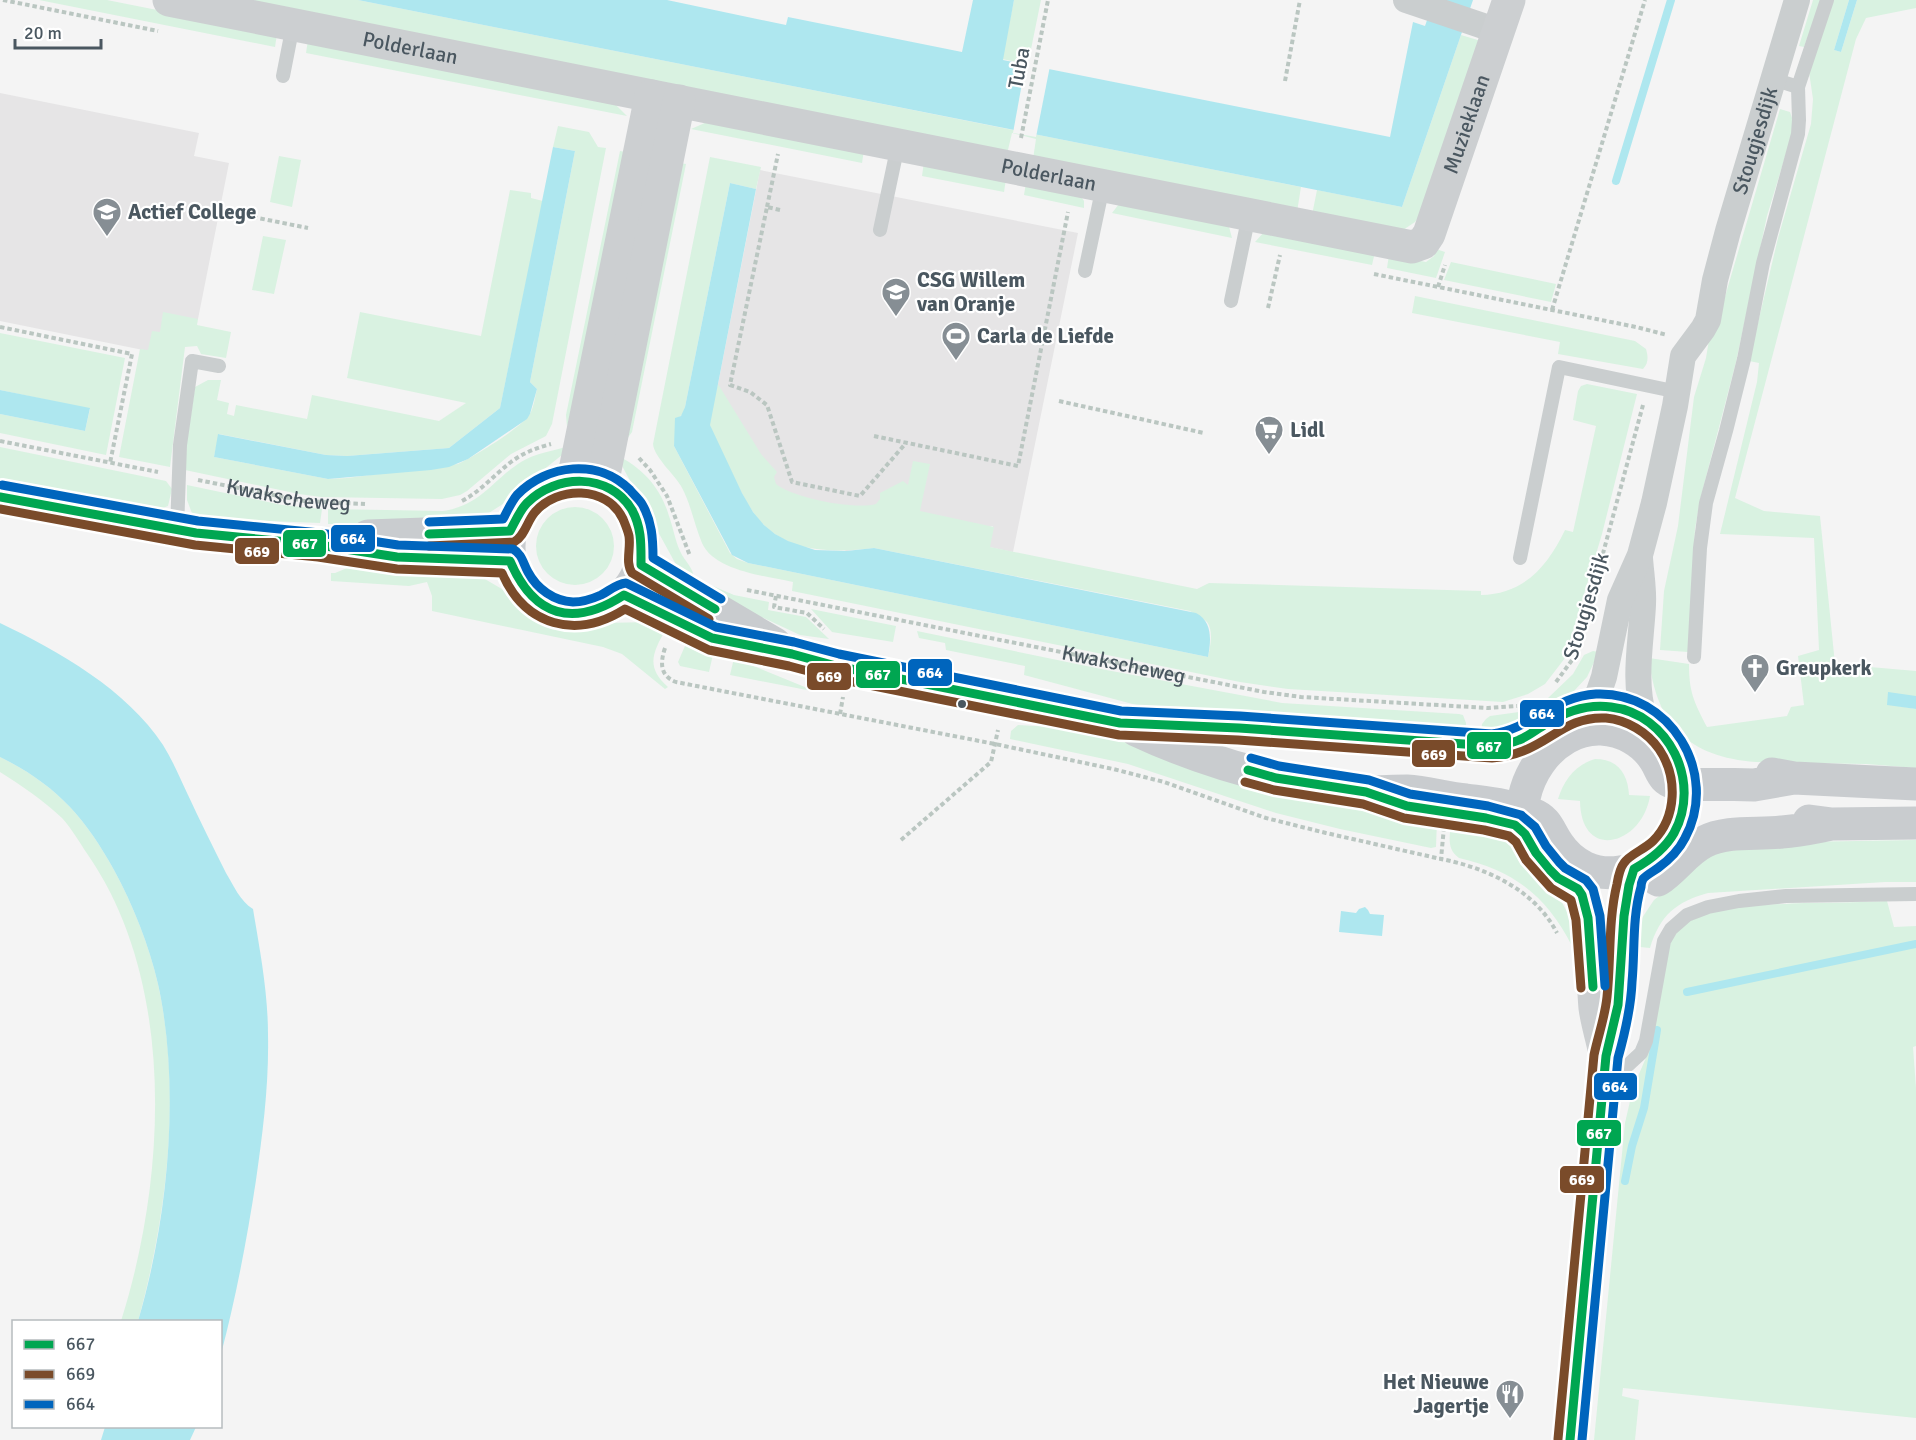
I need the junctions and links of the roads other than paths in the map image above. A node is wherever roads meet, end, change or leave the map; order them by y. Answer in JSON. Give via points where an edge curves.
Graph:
{"nodes":[{"id":1,"x":169,"y":0,"type":"edge"},
{"id":2,"x":1509,"y":0,"type":"edge"},
{"id":3,"x":1797,"y":0,"type":"edge"},
{"id":4,"x":1827,"y":0,"type":"edge"},
{"id":5,"x":1417,"y":3,"type":"edge"},
{"id":6,"x":293,"y":25,"type":"junction"},
{"id":7,"x":1484,"y":26,"type":"junction"},
{"id":8,"x":283,"y":76,"type":"dead end"},
{"id":9,"x":1773,"y":80,"type":"junction"},
{"id":10,"x":1798,"y":87,"type":"junction"},
{"id":11,"x":665,"y":99,"type":"junction"},
{"id":12,"x":898,"y":145,"type":"junction"},
{"id":13,"x":1103,"y":186,"type":"junction"},
{"id":14,"x":1249,"y":215,"type":"junction"},
{"id":15,"x":880,"y":230,"type":"dead end"},
{"id":16,"x":1420,"y":245,"type":"joint"},
{"id":17,"x":1085,"y":271,"type":"dead end"},
{"id":18,"x":1231,"y":301,"type":"dead end"},
{"id":19,"x":219,"y":366,"type":"dead end"},
{"id":20,"x":1678,"y":392,"type":"junction"},
{"id":21,"x":588,"y":482,"type":"junction"},
{"id":22,"x":0,"y":497,"type":"edge"},
{"id":23,"x":177,"y":530,"type":"junction"},
{"id":24,"x":510,"y":546,"type":"junction"},
{"id":25,"x":1640,"y":555,"type":"junction"},
{"id":26,"x":1520,"y":558,"type":"dead end"},
{"id":27,"x":641,"y":565,"type":"junction"},
{"id":28,"x":624,"y":595,"type":"junction"},
{"id":29,"x":792,"y":654,"type":"junction"},
{"id":30,"x":1694,"y":657,"type":"dead end"},
{"id":31,"x":1589,"y":718,"type":"junction"},
{"id":32,"x":1644,"y":718,"type":"junction"},
{"id":33,"x":1120,"y":723,"type":"junction"},
{"id":34,"x":1681,"y":770,"type":"junction"},
{"id":35,"x":1916,"y":784,"type":"edge"},
{"id":36,"x":1366,"y":792,"type":"junction"},
{"id":37,"x":1524,"y":822,"type":"junction"},
{"id":38,"x":1916,"y":823,"type":"edge"},
{"id":39,"x":1676,"y":849,"type":"junction"},
{"id":40,"x":1630,"y":881,"type":"junction"},
{"id":41,"x":1578,"y":889,"type":"junction"},
{"id":42,"x":1916,"y":894,"type":"edge"},
{"id":43,"x":1605,"y":1061,"type":"junction"},
{"id":44,"x":1569,"y":1440,"type":"edge"}],
"edges":[{"from":1,"to":6,"type":"street","name":"Polderlaan"},
{"from":2,"to":7,"type":"street","name":"Muzieklaan"},
{"from":3,"to":9,"type":"street","name":"Stougjesdijk"},
{"from":4,"to":10,"type":"lane"},
{"from":5,"to":7,"type":"street"},
{"from":6,"to":8,"type":"lane"},
{"from":6,"to":11,"type":"street","name":"Polderlaan"},
{"from":7,"to":16,"type":"street","name":"Muzieklaan","via":[[1429,234]]},
{"from":9,"to":10,"type":"lane"},
{"from":9,"to":20,"type":"street","name":"Stougjesdijk","via":[[1728,231],[1709,316],[1683,356]]},
{"from":10,"to":30,"type":"lane","via":[[1798,134],[1706,503]]},
{"from":11,"to":12,"type":"street","name":"Polderlaan"},
{"from":11,"to":21,"type":"street"},
{"from":12,"to":13,"type":"street","name":"Polderlaan"},
{"from":12,"to":15,"type":"lane"},
{"from":13,"to":14,"type":"street","name":"Polderlaan"},
{"from":13,"to":17,"type":"lane"},
{"from":14,"to":16,"type":"street","name":"Polderlaan","via":[[1406,246]]},
{"from":14,"to":18,"type":"lane"},
{"from":19,"to":23,"type":"lane","via":[[192,361],[181,433]]},
{"from":20,"to":25,"type":"street","name":"Stougjesdijk"},
{"from":20,"to":26,"type":"lane","via":[[1559,367]]},
{"from":21,"to":24,"type":"main road","via":[[561,481],[538,491],[520,509]]},
{"from":21,"to":27,"type":"main road","via":[[622,498],[637,518],[644,541]]},
{"from":22,"to":23,"type":"main road","name":"Kwakscheweg"},
{"from":23,"to":24,"type":"main road","name":"Kwakscheweg","via":[[256,539]]},
{"from":24,"to":28,"type":"main road","via":[[516,578],[526,593],[546,608],[581,615],[614,603]]},
{"from":25,"to":31,"type":"street","name":"Stougjesdijk","via":[[1620,600],[1604,677]]},
{"from":25,"to":32,"type":"street","name":"Stougjesdijk","via":[[1644,603],[1638,680]]},
{"from":27,"to":28,"type":"main road"},
{"from":27,"to":29,"type":"main road"},
{"from":28,"to":29,"type":"main road","via":[[712,639]]},
{"from":29,"to":33,"type":"main road"},
{"from":31,"to":32,"type":"main road","via":[[1620,708]]},
{"from":31,"to":33,"type":"main road","via":[[1563,714],[1529,718],[1516,742],[1503,745]]},
{"from":31,"to":34,"type":"main road","via":[[1629,736],[1650,752],[1667,781]]},
{"from":31,"to":37,"type":"main road","via":[[1544,757],[1526,794]]},
{"from":32,"to":34,"type":"main road","via":[[1664,735]]},
{"from":33,"to":36,"type":"main road","via":[[1204,759],[1276,778]]},
{"from":34,"to":35,"type":"main road","via":[[1692,766],[1752,770],[1794,778]]},
{"from":34,"to":39,"type":"main road","via":[[1683,810]]},
{"from":36,"to":37,"type":"main road","via":[[1407,806],[1515,825]]},
{"from":36,"to":37,"type":"main road","via":[[1408,791],[1502,805]]},
{"from":37,"to":40,"type":"main road","via":[[1535,815],[1546,822],[1557,843],[1576,863],[1608,873],[1626,872]]},
{"from":37,"to":41,"type":"main road","via":[[1542,862],[1558,878]]},
{"from":38,"to":39,"type":"main road","via":[[1832,824],[1719,836]]},
{"from":39,"to":40,"type":"main road","via":[[1654,882]]},
{"from":40,"to":41,"type":"main road","via":[[1596,895]]},
{"from":40,"to":43,"type":"street","via":[[1619,1005]]},
{"from":41,"to":43,"type":"street","via":[[1588,918],[1595,1010]]},
{"from":42,"to":43,"type":"lane","via":[[1761,898],[1708,907],[1687,915],[1664,941],[1641,1053],[1628,1065]]},
{"from":43,"to":44,"type":"street"}]}
